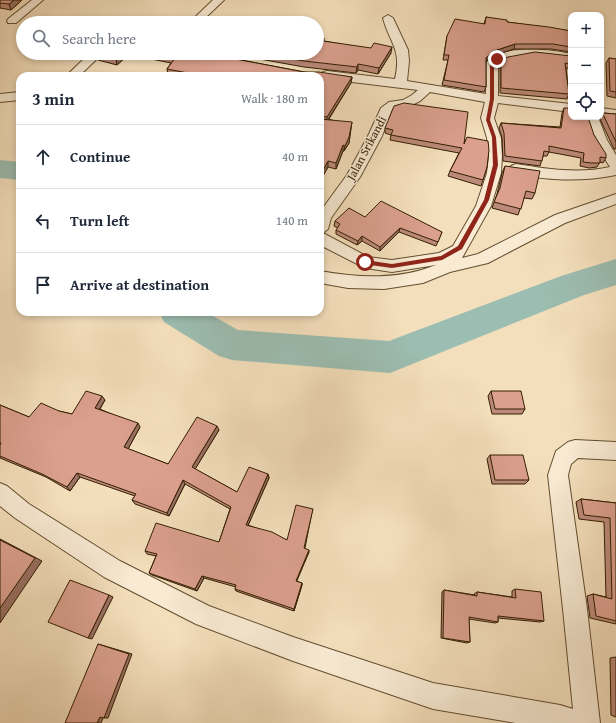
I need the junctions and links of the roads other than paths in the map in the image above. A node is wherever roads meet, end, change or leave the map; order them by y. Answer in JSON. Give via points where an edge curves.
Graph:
{"nodes":[{"id":1,"x":38,"y":0,"type":"edge"},
{"id":2,"x":219,"y":0,"type":"edge"},
{"id":3,"x":18,"y":16,"type":"edge"},
{"id":4,"x":202,"y":16,"type":"edge"},
{"id":5,"x":0,"y":18,"type":"edge"},
{"id":6,"x":16,"y":18,"type":"edge"},
{"id":7,"x":388,"y":18,"type":"dead end"},
{"id":8,"x":12,"y":21,"type":"junction"},
{"id":9,"x":16,"y":22,"type":"edge"},
{"id":10,"x":568,"y":57,"type":"edge"},
{"id":11,"x":89,"y":60,"type":"edge"},
{"id":12,"x":76,"y":72,"type":"edge"},
{"id":13,"x":324,"y":74,"type":"edge"},
{"id":14,"x":400,"y":83,"type":"junction"},
{"id":15,"x":428,"y":87,"type":"junction"},
{"id":16,"x":16,"y":96,"type":"edge"},
{"id":17,"x":0,"y":98,"type":"edge"},
{"id":18,"x":492,"y":99,"type":"junction"},
{"id":19,"x":568,"y":108,"type":"edge"},
{"id":20,"x":604,"y":112,"type":"edge"},
{"id":21,"x":616,"y":114,"type":"edge"},
{"id":22,"x":593,"y":120,"type":"edge"},
{"id":23,"x":495,"y":165,"type":"junction"},
{"id":24,"x":616,"y":168,"type":"edge"},
{"id":25,"x":616,"y":199,"type":"edge"},
{"id":26,"x":324,"y":217,"type":"edge"},
{"id":27,"x":324,"y":240,"type":"edge"},
{"id":28,"x":460,"y":247,"type":"junction"},
{"id":29,"x":447,"y":267,"type":"junction"},
{"id":30,"x":324,"y":278,"type":"edge"},
{"id":31,"x":616,"y":451,"type":"edge"},
{"id":32,"x":0,"y":493,"type":"edge"},
{"id":33,"x":576,"y":723,"type":"edge"},
{"id":34,"x":587,"y":723,"type":"edge"}],
"edges":[{"from":1,"to":3,"type":"street"},
{"from":2,"to":4,"type":"street"},
{"from":5,"to":8,"type":"street"},
{"from":6,"to":8,"type":"street"},
{"from":7,"to":14,"type":"street","via":[[403,53],[404,66]]},
{"from":8,"to":9,"type":"street"},
{"from":10,"to":18,"type":"street","via":[[520,54],[497,59],[492,63]]},
{"from":11,"to":12,"type":"street"},
{"from":13,"to":14,"type":"street"},
{"from":14,"to":15,"type":"street"},
{"from":15,"to":18,"type":"street"},
{"from":15,"to":26,"type":"street","name":"Jalan Srikandi","via":[[411,101],[387,108],[353,177]]},
{"from":16,"to":17,"type":"street"},
{"from":18,"to":19,"type":"street"},
{"from":18,"to":23,"type":"street","via":[[488,120],[494,137]]},
{"from":20,"to":21,"type":"street"},
{"from":22,"to":24,"type":"street","via":[[600,140]]},
{"from":23,"to":24,"type":"street","via":[[576,176],[600,174]]},
{"from":23,"to":28,"type":"street","via":[[487,200]]},
{"from":25,"to":29,"type":"street","via":[[560,219],[482,259]]},
{"from":27,"to":28,"type":"street","via":[[365,262],[392,266],[442,258]]},
{"from":28,"to":29,"type":"street"},
{"from":29,"to":30,"type":"street","via":[[423,277],[384,283],[348,282]]},
{"from":31,"to":34,"type":"street","via":[[575,449],[563,458],[558,475]]},
{"from":32,"to":33,"type":"street","via":[[22,511],[112,569],[204,616],[433,696]]}]}
